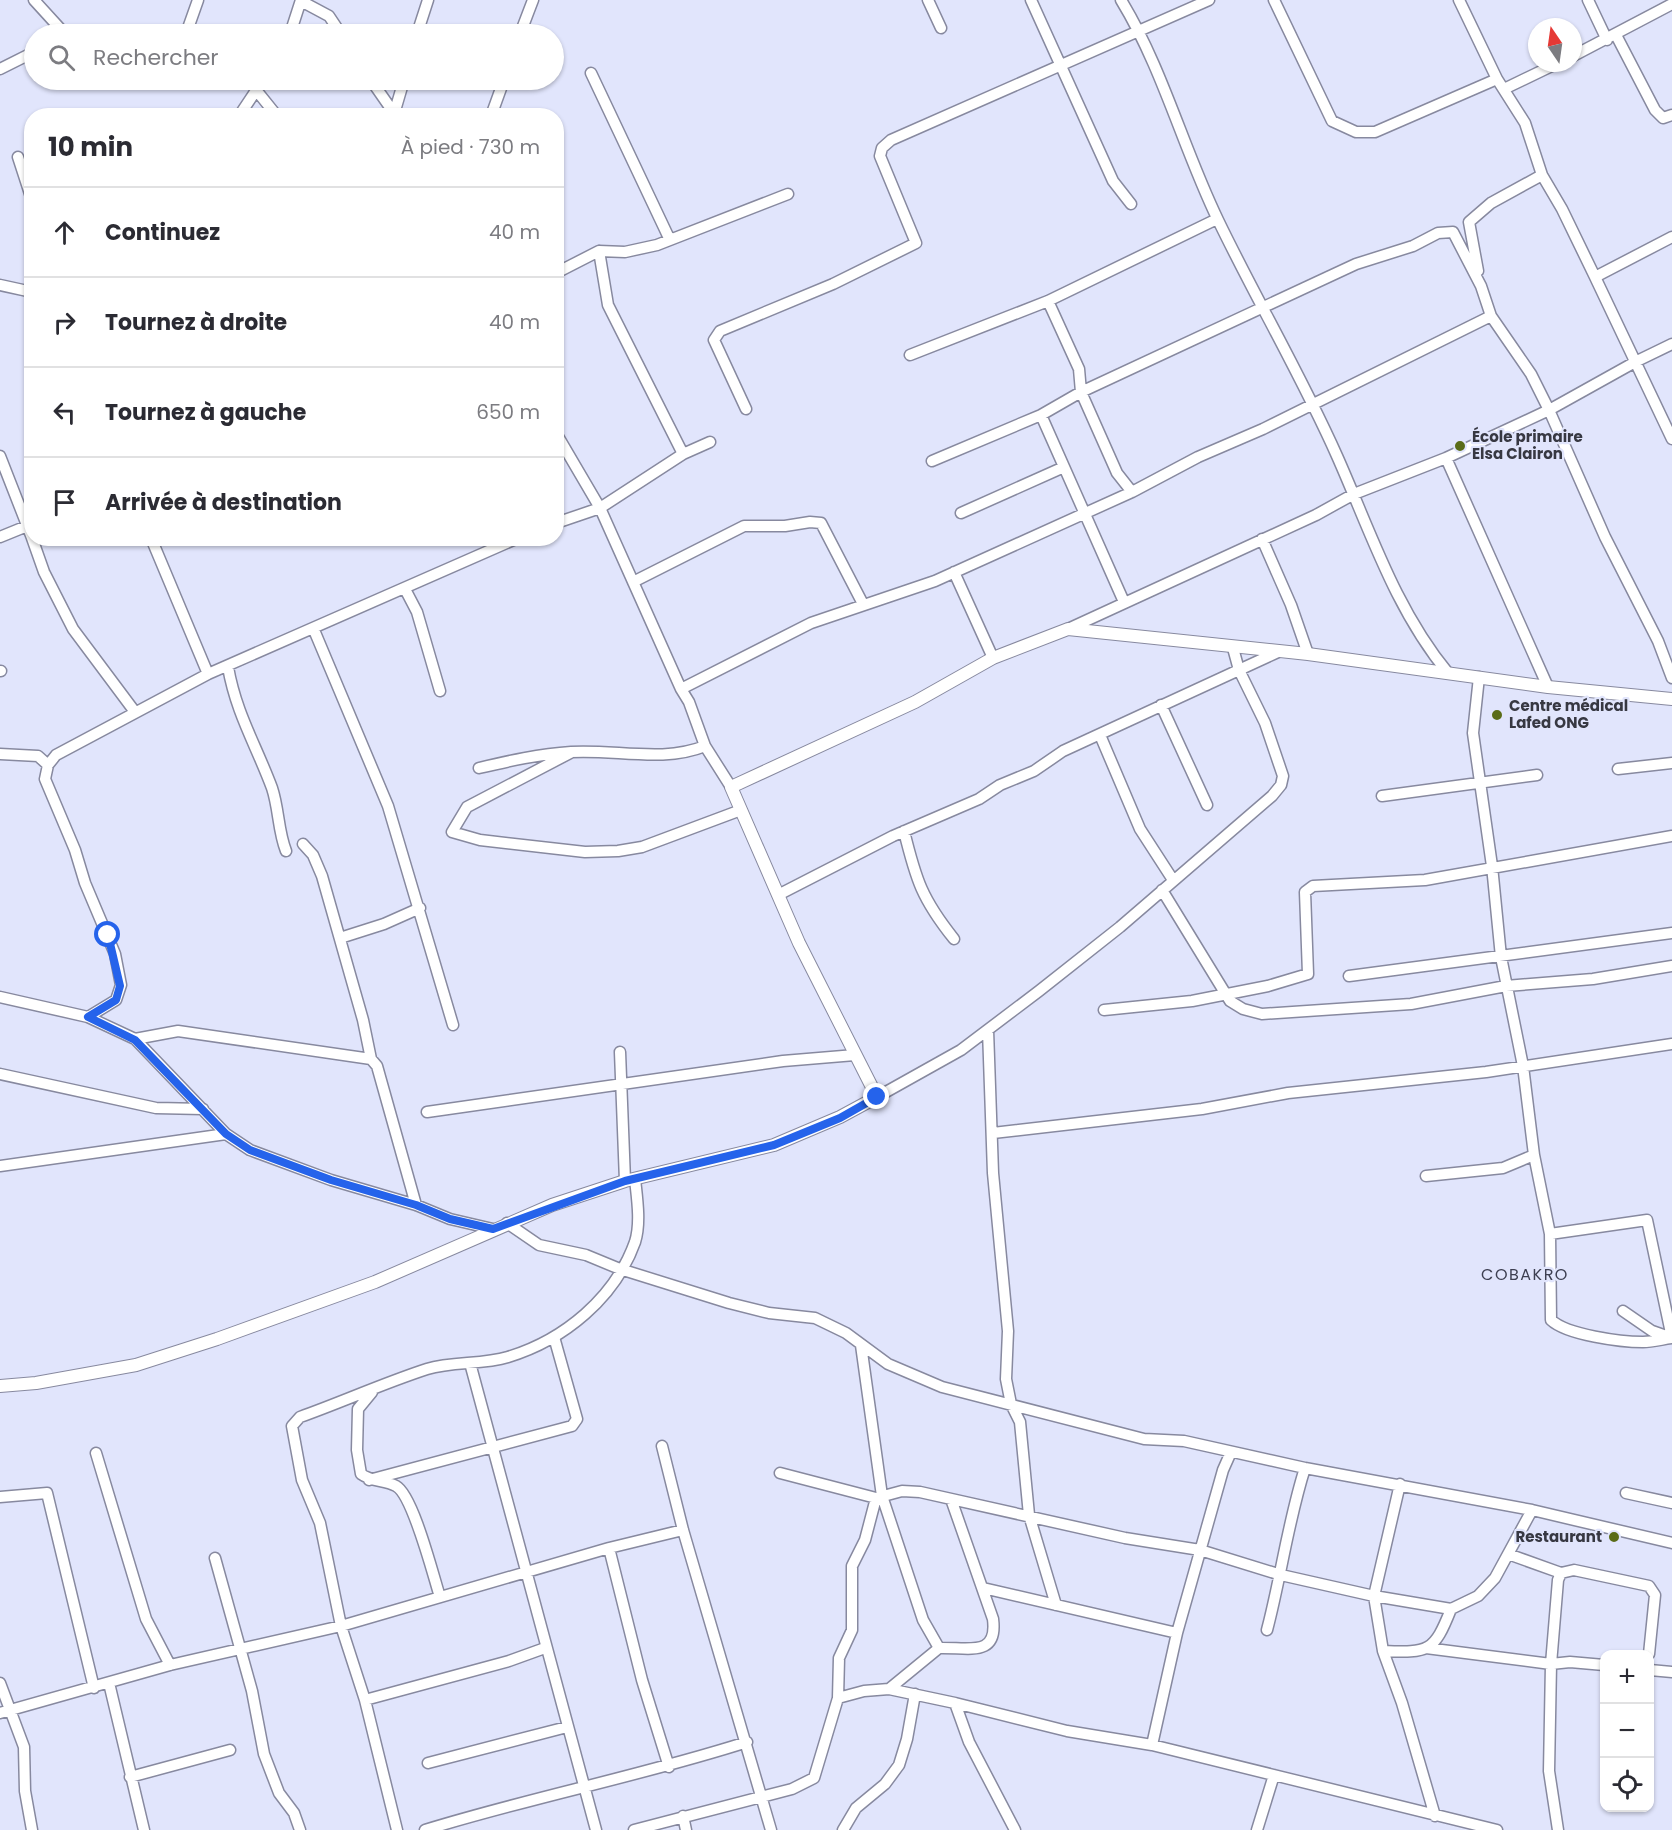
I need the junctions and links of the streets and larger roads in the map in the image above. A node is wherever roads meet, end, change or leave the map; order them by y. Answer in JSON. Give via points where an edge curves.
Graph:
{"nodes":[{"id":1,"x":34,"y":0,"type":"edge"},
{"id":2,"x":198,"y":0,"type":"edge"},
{"id":3,"x":301,"y":0,"type":"edge"},
{"id":4,"x":428,"y":0,"type":"edge"},
{"id":5,"x":533,"y":0,"type":"edge"},
{"id":6,"x":928,"y":0,"type":"edge"},
{"id":7,"x":1031,"y":0,"type":"edge"},
{"id":8,"x":1121,"y":0,"type":"edge"},
{"id":9,"x":1209,"y":0,"type":"edge"},
{"id":10,"x":1274,"y":0,"type":"edge"},
{"id":11,"x":1459,"y":0,"type":"edge"},
{"id":12,"x":1588,"y":0,"type":"edge"},
{"id":13,"x":1672,"y":4,"type":"edge"},
{"id":14,"x":56,"y":24,"type":"edge"},
{"id":15,"x":190,"y":24,"type":"edge"},
{"id":16,"x":293,"y":24,"type":"edge"},
{"id":17,"x":334,"y":24,"type":"edge"},
{"id":18,"x":420,"y":24,"type":"edge"},
{"id":19,"x":524,"y":24,"type":"edge"},
{"id":20,"x":941,"y":28,"type":"dead end"},
{"id":21,"x":1139,"y":29,"type":"junction"},
{"id":22,"x":1612,"y":37,"type":"junction"},
{"id":23,"x":1582,"y":52,"type":"edge"},
{"id":24,"x":24,"y":57,"type":"edge"},
{"id":25,"x":1060,"y":64,"type":"junction"},
{"id":26,"x":0,"y":69,"type":"edge"},
{"id":27,"x":1539,"y":72,"type":"edge"},
{"id":28,"x":591,"y":73,"type":"dead end"},
{"id":29,"x":1497,"y":79,"type":"junction"},
{"id":30,"x":1504,"y":89,"type":"junction"},
{"id":31,"x":255,"y":90,"type":"edge"},
{"id":32,"x":257,"y":90,"type":"edge"},
{"id":33,"x":378,"y":90,"type":"edge"},
{"id":34,"x":401,"y":90,"type":"edge"},
{"id":35,"x":500,"y":90,"type":"edge"},
{"id":36,"x":244,"y":108,"type":"edge"},
{"id":37,"x":271,"y":108,"type":"edge"},
{"id":38,"x":390,"y":108,"type":"edge"},
{"id":39,"x":397,"y":108,"type":"edge"},
{"id":40,"x":494,"y":108,"type":"edge"},
{"id":41,"x":1672,"y":115,"type":"edge"},
{"id":42,"x":18,"y":157,"type":"dead end"},
{"id":43,"x":24,"y":175,"type":"edge"},
{"id":44,"x":1542,"y":175,"type":"junction"},
{"id":45,"x":788,"y":194,"type":"dead end"},
{"id":46,"x":1131,"y":204,"type":"dead end"},
{"id":47,"x":1217,"y":219,"type":"junction"},
{"id":48,"x":1672,"y":237,"type":"edge"},
{"id":49,"x":669,"y":238,"type":"junction"},
{"id":50,"x":599,"y":252,"type":"junction"},
{"id":51,"x":564,"y":269,"type":"edge"},
{"id":52,"x":1595,"y":277,"type":"junction"},
{"id":53,"x":0,"y":285,"type":"edge"},
{"id":54,"x":1481,"y":286,"type":"junction"},
{"id":55,"x":24,"y":290,"type":"edge"},
{"id":56,"x":1048,"y":301,"type":"junction"},
{"id":57,"x":1264,"y":307,"type":"junction"},
{"id":58,"x":1491,"y":316,"type":"junction"},
{"id":59,"x":1672,"y":344,"type":"edge"},
{"id":60,"x":910,"y":355,"type":"dead end"},
{"id":61,"x":1637,"y":361,"type":"junction"},
{"id":62,"x":1081,"y":392,"type":"junction"},
{"id":63,"x":1313,"y":402,"type":"junction"},
{"id":64,"x":746,"y":409,"type":"dead end"},
{"id":65,"x":1549,"y":410,"type":"junction"},
{"id":66,"x":1041,"y":415,"type":"junction"},
{"id":67,"x":1672,"y":439,"type":"edge"},
{"id":68,"x":710,"y":442,"type":"dead end"},
{"id":69,"x":564,"y":447,"type":"edge"},
{"id":70,"x":683,"y":454,"type":"junction"},
{"id":71,"x":0,"y":456,"type":"edge"},
{"id":72,"x":1446,"y":458,"type":"junction"},
{"id":73,"x":932,"y":460,"type":"dead end"},
{"id":74,"x":1064,"y":467,"type":"junction"},
{"id":75,"x":1131,"y":492,"type":"junction"},
{"id":76,"x":1354,"y":494,"type":"junction"},
{"id":77,"x":600,"y":508,"type":"junction"},
{"id":78,"x":1084,"y":511,"type":"junction"},
{"id":79,"x":961,"y":513,"type":"dead end"},
{"id":80,"x":24,"y":518,"type":"edge"},
{"id":81,"x":564,"y":520,"type":"edge"},
{"id":82,"x":24,"y":527,"type":"edge"},
{"id":83,"x":0,"y":537,"type":"edge"},
{"id":84,"x":1262,"y":539,"type":"junction"},
{"id":85,"x":35,"y":546,"type":"edge"},
{"id":86,"x":154,"y":546,"type":"edge"},
{"id":87,"x":487,"y":546,"type":"edge"},
{"id":88,"x":954,"y":572,"type":"junction"},
{"id":89,"x":633,"y":582,"type":"junction"},
{"id":90,"x":405,"y":589,"type":"junction"},
{"id":91,"x":1124,"y":602,"type":"junction"},
{"id":92,"x":863,"y":604,"type":"junction"},
{"id":93,"x":1068,"y":629,"type":"junction"},
{"id":94,"x":314,"y":630,"type":"junction"},
{"id":95,"x":1233,"y":648,"type":"junction"},
{"id":96,"x":1278,"y":652,"type":"junction"},
{"id":97,"x":1308,"y":654,"type":"junction"},
{"id":98,"x":993,"y":658,"type":"junction"},
{"id":99,"x":228,"y":667,"type":"junction"},
{"id":100,"x":1239,"y":670,"type":"junction"},
{"id":101,"x":1448,"y":673,"type":"junction"},
{"id":102,"x":208,"y":674,"type":"junction"},
{"id":103,"x":1479,"y":677,"type":"junction"},
{"id":104,"x":1672,"y":678,"type":"edge"},
{"id":105,"x":1548,"y":687,"type":"junction"},
{"id":106,"x":681,"y":689,"type":"junction"},
{"id":107,"x":440,"y":691,"type":"dead end"},
{"id":108,"x":1672,"y":699,"type":"edge"},
{"id":109,"x":1161,"y":705,"type":"junction"},
{"id":110,"x":135,"y":712,"type":"junction"},
{"id":111,"x":1100,"y":735,"type":"junction"},
{"id":112,"x":705,"y":746,"type":"junction"},
{"id":113,"x":572,"y":752,"type":"junction"},
{"id":114,"x":0,"y":754,"type":"edge"},
{"id":115,"x":1672,"y":763,"type":"edge"},
{"id":116,"x":48,"y":765,"type":"junction"},
{"id":117,"x":479,"y":768,"type":"dead end"},
{"id":118,"x":1618,"y":769,"type":"dead end"},
{"id":119,"x":1537,"y":775,"type":"dead end"},
{"id":120,"x":1481,"y":783,"type":"junction"},
{"id":121,"x":731,"y":787,"type":"junction"},
{"id":122,"x":1382,"y":796,"type":"dead end"},
{"id":123,"x":1208,"y":805,"type":"dead end"},
{"id":124,"x":741,"y":810,"type":"junction"},
{"id":125,"x":904,"y":831,"type":"junction"},
{"id":126,"x":1672,"y":836,"type":"edge"},
{"id":127,"x":303,"y":843,"type":"dead end"},
{"id":128,"x":286,"y":851,"type":"dead end"},
{"id":129,"x":1492,"y":866,"type":"junction"},
{"id":130,"x":1173,"y":880,"type":"junction"},
{"id":131,"x":1161,"y":891,"type":"junction"},
{"id":132,"x":778,"y":895,"type":"junction"},
{"id":133,"x":420,"y":908,"type":"junction"},
{"id":134,"x":1672,"y":933,"type":"edge"},
{"id":135,"x":340,"y":938,"type":"junction"},
{"id":136,"x":954,"y":939,"type":"dead end"},
{"id":137,"x":1501,"y":957,"type":"junction"},
{"id":138,"x":1672,"y":966,"type":"edge"},
{"id":139,"x":1349,"y":976,"type":"dead end"},
{"id":140,"x":1506,"y":986,"type":"junction"},
{"id":141,"x":1225,"y":993,"type":"junction"},
{"id":142,"x":0,"y":997,"type":"edge"},
{"id":143,"x":1104,"y":1010,"type":"dead end"},
{"id":144,"x":88,"y":1017,"type":"junction"},
{"id":145,"x":453,"y":1025,"type":"dead end"},
{"id":146,"x":988,"y":1030,"type":"junction"},
{"id":147,"x":135,"y":1040,"type":"junction"},
{"id":148,"x":1672,"y":1044,"type":"edge"},
{"id":149,"x":620,"y":1052,"type":"dead end"},
{"id":150,"x":855,"y":1055,"type":"junction"},
{"id":151,"x":371,"y":1059,"type":"junction"},
{"id":152,"x":1523,"y":1066,"type":"junction"},
{"id":153,"x":0,"y":1074,"type":"edge"},
{"id":154,"x":622,"y":1086,"type":"junction"},
{"id":155,"x":877,"y":1097,"type":"junction"},
{"id":156,"x":203,"y":1109,"type":"junction"},
{"id":157,"x":427,"y":1112,"type":"dead end"},
{"id":158,"x":993,"y":1133,"type":"junction"},
{"id":159,"x":226,"y":1134,"type":"junction"},
{"id":160,"x":1534,"y":1155,"type":"junction"},
{"id":161,"x":0,"y":1166,"type":"edge"},
{"id":162,"x":1426,"y":1176,"type":"dead end"},
{"id":163,"x":630,"y":1180,"type":"junction"},
{"id":164,"x":416,"y":1205,"type":"junction"},
{"id":165,"x":507,"y":1223,"type":"junction"},
{"id":166,"x":493,"y":1229,"type":"junction"},
{"id":167,"x":1550,"y":1234,"type":"junction"},
{"id":168,"x":620,"y":1269,"type":"junction"},
{"id":169,"x":1623,"y":1311,"type":"dead end"},
{"id":170,"x":554,"y":1337,"type":"junction"},
{"id":171,"x":1672,"y":1338,"type":"edge"},
{"id":172,"x":861,"y":1345,"type":"junction"},
{"id":173,"x":470,"y":1363,"type":"junction"},
{"id":174,"x":0,"y":1386,"type":"edge"},
{"id":175,"x":373,"y":1390,"type":"junction"},
{"id":176,"x":1011,"y":1404,"type":"junction"},
{"id":177,"x":494,"y":1446,"type":"junction"},
{"id":178,"x":662,"y":1446,"type":"dead end"},
{"id":179,"x":1231,"y":1452,"type":"junction"},
{"id":180,"x":96,"y":1453,"type":"dead end"},
{"id":181,"x":1305,"y":1468,"type":"junction"},
{"id":182,"x":780,"y":1473,"type":"dead end"},
{"id":183,"x":369,"y":1480,"type":"junction"},
{"id":184,"x":1400,"y":1484,"type":"junction"},
{"id":185,"x":1626,"y":1493,"type":"dead end"},
{"id":186,"x":0,"y":1497,"type":"edge"},
{"id":187,"x":879,"y":1497,"type":"junction"},
{"id":188,"x":951,"y":1499,"type":"junction"},
{"id":189,"x":1672,"y":1503,"type":"edge"},
{"id":190,"x":1532,"y":1509,"type":"junction"},
{"id":191,"x":1029,"y":1515,"type":"junction"},
{"id":192,"x":683,"y":1530,"type":"junction"},
{"id":193,"x":1672,"y":1542,"type":"edge"},
{"id":194,"x":609,"y":1548,"type":"junction"},
{"id":195,"x":1200,"y":1550,"type":"junction"},
{"id":196,"x":1508,"y":1554,"type":"junction"},
{"id":197,"x":215,"y":1558,"type":"dead end"},
{"id":198,"x":526,"y":1572,"type":"junction"},
{"id":199,"x":1561,"y":1573,"type":"junction"},
{"id":200,"x":1281,"y":1575,"type":"junction"},
{"id":201,"x":983,"y":1588,"type":"junction"},
{"id":202,"x":1374,"y":1596,"type":"junction"},
{"id":203,"x":440,"y":1597,"type":"junction"},
{"id":204,"x":1056,"y":1605,"type":"junction"},
{"id":205,"x":1451,"y":1609,"type":"junction"},
{"id":206,"x":341,"y":1626,"type":"junction"},
{"id":207,"x":1267,"y":1630,"type":"dead end"},
{"id":208,"x":1177,"y":1633,"type":"junction"},
{"id":209,"x":240,"y":1648,"type":"junction"},
{"id":210,"x":545,"y":1648,"type":"junction"},
{"id":211,"x":939,"y":1648,"type":"junction"},
{"id":212,"x":1426,"y":1648,"type":"junction"},
{"id":213,"x":1649,"y":1650,"type":"edge"},
{"id":214,"x":1383,"y":1651,"type":"junction"},
{"id":215,"x":1551,"y":1664,"type":"junction"},
{"id":216,"x":170,"y":1665,"type":"junction"},
{"id":217,"x":1600,"y":1665,"type":"edge"},
{"id":218,"x":1654,"y":1670,"type":"edge"},
{"id":219,"x":1672,"y":1672,"type":"edge"},
{"id":220,"x":0,"y":1683,"type":"edge"},
{"id":221,"x":109,"y":1683,"type":"junction"},
{"id":222,"x":94,"y":1688,"type":"junction"},
{"id":223,"x":889,"y":1689,"type":"junction"},
{"id":224,"x":915,"y":1694,"type":"junction"},
{"id":225,"x":838,"y":1698,"type":"junction"},
{"id":226,"x":365,"y":1700,"type":"junction"},
{"id":227,"x":956,"y":1703,"type":"junction"},
{"id":228,"x":12,"y":1710,"type":"junction"},
{"id":229,"x":0,"y":1713,"type":"edge"},
{"id":230,"x":567,"y":1727,"type":"junction"},
{"id":231,"x":747,"y":1742,"type":"junction"},
{"id":232,"x":1152,"y":1745,"type":"junction"},
{"id":233,"x":230,"y":1750,"type":"dead end"},
{"id":234,"x":428,"y":1763,"type":"dead end"},
{"id":235,"x":669,"y":1767,"type":"junction"},
{"id":236,"x":1274,"y":1775,"type":"junction"},
{"id":237,"x":130,"y":1777,"type":"junction"},
{"id":238,"x":583,"y":1787,"type":"junction"},
{"id":239,"x":762,"y":1796,"type":"junction"},
{"id":240,"x":683,"y":1816,"type":"junction"},
{"id":241,"x":1437,"y":1817,"type":"junction"},
{"id":242,"x":32,"y":1830,"type":"edge"},
{"id":243,"x":144,"y":1830,"type":"edge"},
{"id":244,"x":300,"y":1830,"type":"edge"},
{"id":245,"x":397,"y":1830,"type":"edge"},
{"id":246,"x":425,"y":1830,"type":"edge"},
{"id":247,"x":596,"y":1830,"type":"edge"},
{"id":248,"x":634,"y":1830,"type":"edge"},
{"id":249,"x":687,"y":1830,"type":"edge"},
{"id":250,"x":771,"y":1830,"type":"edge"},
{"id":251,"x":843,"y":1830,"type":"edge"},
{"id":252,"x":1015,"y":1830,"type":"edge"},
{"id":253,"x":1257,"y":1830,"type":"edge"},
{"id":254,"x":1436,"y":1830,"type":"edge"},
{"id":255,"x":1497,"y":1830,"type":"edge"},
{"id":256,"x":1558,"y":1830,"type":"edge"}],
"edges":[{"from":1,"to":14,"type":"street"},
{"from":2,"to":15,"type":"street"},
{"from":3,"to":16,"type":"street"},
{"from":3,"to":17,"type":"street","via":[[329,16]]},
{"from":4,"to":18,"type":"street"},
{"from":5,"to":19,"type":"street"},
{"from":6,"to":20,"type":"street"},
{"from":7,"to":25,"type":"street"},
{"from":8,"to":21,"type":"street"},
{"from":9,"to":21,"type":"street"},
{"from":10,"to":29,"type":"street","via":[[1332,121],[1356,132],[1375,132]]},
{"from":11,"to":29,"type":"street"},
{"from":12,"to":22,"type":"street"},
{"from":13,"to":22,"type":"street"},
{"from":21,"to":25,"type":"street"},
{"from":21,"to":47,"type":"street"},
{"from":22,"to":23,"type":"street"},
{"from":22,"to":41,"type":"street","via":[[1655,110],[1663,118]]},
{"from":24,"to":26,"type":"street"},
{"from":25,"to":46,"type":"street","via":[[1113,181]]},
{"from":25,"to":64,"type":"street","via":[[891,140],[882,148],[880,156],[916,243],[833,284],[720,331],[714,340]]},
{"from":27,"to":30,"type":"street"},
{"from":28,"to":49,"type":"street"},
{"from":29,"to":30,"type":"street"},
{"from":30,"to":44,"type":"street","via":[[1524,123]]},
{"from":31,"to":36,"type":"street"},
{"from":32,"to":37,"type":"street"},
{"from":33,"to":38,"type":"street"},
{"from":34,"to":39,"type":"street"},
{"from":35,"to":40,"type":"street"},
{"from":42,"to":43,"type":"street"},
{"from":44,"to":52,"type":"street"},
{"from":44,"to":54,"type":"street","via":[[1491,203],[1469,222]]},
{"from":45,"to":49,"type":"street"},
{"from":47,"to":56,"type":"street"},
{"from":47,"to":57,"type":"street"},
{"from":48,"to":52,"type":"street"},
{"from":49,"to":50,"type":"street","via":[[657,245],[625,252]]},
{"from":50,"to":51,"type":"street"},
{"from":50,"to":70,"type":"street","via":[[608,304]]},
{"from":52,"to":61,"type":"street"},
{"from":53,"to":55,"type":"street"},
{"from":54,"to":57,"type":"street","via":[[1453,232],[1446,231],[1356,264]]},
{"from":54,"to":58,"type":"street"},
{"from":56,"to":60,"type":"street"},
{"from":56,"to":62,"type":"street","via":[[1078,369]]},
{"from":57,"to":62,"type":"street"},
{"from":57,"to":63,"type":"street"},
{"from":58,"to":63,"type":"street"},
{"from":58,"to":65,"type":"street","via":[[1531,374]]},
{"from":59,"to":61,"type":"street"},
{"from":61,"to":65,"type":"street"},
{"from":61,"to":67,"type":"street"},
{"from":62,"to":66,"type":"street"},
{"from":62,"to":75,"type":"street","via":[[1117,473]]},
{"from":63,"to":75,"type":"street"},
{"from":63,"to":76,"type":"street"},
{"from":65,"to":72,"type":"street"},
{"from":65,"to":104,"type":"street","via":[[1605,537],[1659,641]]},
{"from":66,"to":73,"type":"street"},
{"from":66,"to":74,"type":"street"},
{"from":68,"to":70,"type":"street"},
{"from":69,"to":77,"type":"street"},
{"from":70,"to":77,"type":"street"},
{"from":71,"to":80,"type":"street"},
{"from":72,"to":76,"type":"street"},
{"from":72,"to":105,"type":"street"},
{"from":74,"to":78,"type":"street"},
{"from":74,"to":79,"type":"street"},
{"from":75,"to":78,"type":"street"},
{"from":76,"to":84,"type":"street"},
{"from":76,"to":101,"type":"street","via":[[1389,579],[1427,648]]},
{"from":77,"to":81,"type":"street"},
{"from":77,"to":89,"type":"street"},
{"from":78,"to":88,"type":"street"},
{"from":78,"to":91,"type":"street"},
{"from":82,"to":83,"type":"street"},
{"from":84,"to":91,"type":"street"},
{"from":84,"to":97,"type":"street"},
{"from":85,"to":110,"type":"street","via":[[73,629]]},
{"from":86,"to":102,"type":"street"},
{"from":87,"to":90,"type":"street"},
{"from":88,"to":92,"type":"street"},
{"from":88,"to":98,"type":"street"},
{"from":89,"to":92,"type":"street","via":[[744,526],[821,523]]},
{"from":89,"to":106,"type":"street"},
{"from":90,"to":94,"type":"street"},
{"from":90,"to":107,"type":"street","via":[[417,612]]},
{"from":91,"to":93,"type":"street"},
{"from":92,"to":106,"type":"street","via":[[811,623]]},
{"from":93,"to":95,"type":"street"},
{"from":93,"to":98,"type":"street"},
{"from":94,"to":99,"type":"street"},
{"from":94,"to":133,"type":"street","via":[[388,806]]},
{"from":95,"to":96,"type":"street"},
{"from":95,"to":100,"type":"street"},
{"from":96,"to":97,"type":"street"},
{"from":96,"to":100,"type":"street"},
{"from":97,"to":101,"type":"street"},
{"from":98,"to":121,"type":"street","via":[[915,702]]},
{"from":99,"to":102,"type":"street"},
{"from":99,"to":128,"type":"street","via":[[241,721],[272,789]]},
{"from":100,"to":109,"type":"street"},
{"from":100,"to":130,"type":"street","via":[[1265,723],[1284,776],[1272,796]]},
{"from":101,"to":103,"type":"street"},
{"from":102,"to":110,"type":"street"},
{"from":103,"to":105,"type":"street"},
{"from":103,"to":120,"type":"street","via":[[1473,733]]},
{"from":105,"to":108,"type":"street"},
{"from":106,"to":112,"type":"street"},
{"from":109,"to":111,"type":"street"},
{"from":109,"to":123,"type":"street"},
{"from":110,"to":116,"type":"street","via":[[56,755]]},
{"from":111,"to":125,"type":"street","via":[[1063,751],[979,800]]},
{"from":111,"to":130,"type":"street","via":[[1140,830]]},
{"from":112,"to":113,"type":"street","via":[[684,752]]},
{"from":112,"to":121,"type":"street"},
{"from":113,"to":117,"type":"street"},
{"from":113,"to":124,"type":"street","via":[[467,807],[452,832],[480,840],[585,852],[618,851],[642,848]]},
{"from":114,"to":116,"type":"street","via":[[38,756]]},
{"from":115,"to":118,"type":"street"},
{"from":116,"to":144,"type":"street","via":[[45,779],[108,935],[120,986],[116,1000]]},
{"from":119,"to":120,"type":"street"},
{"from":120,"to":122,"type":"street"},
{"from":120,"to":129,"type":"street"},
{"from":121,"to":124,"type":"street"},
{"from":124,"to":132,"type":"street"},
{"from":125,"to":132,"type":"street"},
{"from":125,"to":136,"type":"street","via":[[921,891]]},
{"from":126,"to":129,"type":"street"},
{"from":127,"to":135,"type":"street","via":[[322,876]]},
{"from":129,"to":137,"type":"street"},
{"from":129,"to":141,"type":"street","via":[[1425,880],[1308,888],[1308,974]]},
{"from":130,"to":131,"type":"street"},
{"from":131,"to":141,"type":"street"},
{"from":131,"to":146,"type":"street"},
{"from":132,"to":150,"type":"street"},
{"from":133,"to":135,"type":"street"},
{"from":133,"to":145,"type":"street"},
{"from":134,"to":137,"type":"street"},
{"from":135,"to":151,"type":"street"},
{"from":137,"to":139,"type":"street"},
{"from":137,"to":140,"type":"street"},
{"from":138,"to":140,"type":"street","via":[[1593,979]]},
{"from":140,"to":141,"type":"street","via":[[1411,1004],[1262,1014],[1243,1009]]},
{"from":140,"to":152,"type":"street"},
{"from":141,"to":143,"type":"street","via":[[1192,1001]]},
{"from":142,"to":144,"type":"street"},
{"from":144,"to":147,"type":"street"},
{"from":146,"to":155,"type":"street","via":[[961,1050]]},
{"from":146,"to":158,"type":"street"},
{"from":147,"to":151,"type":"street","via":[[178,1031]]},
{"from":147,"to":156,"type":"street"},
{"from":148,"to":152,"type":"street"},
{"from":149,"to":154,"type":"street"},
{"from":150,"to":154,"type":"street","via":[[783,1061]]},
{"from":150,"to":155,"type":"street"},
{"from":151,"to":164,"type":"street","via":[[378,1066]]},
{"from":152,"to":158,"type":"street"},
{"from":152,"to":160,"type":"street"},
{"from":153,"to":156,"type":"street","via":[[156,1108]]},
{"from":154,"to":157,"type":"street"},
{"from":154,"to":163,"type":"street"},
{"from":155,"to":163,"type":"street","via":[[840,1118],[774,1145]]},
{"from":156,"to":159,"type":"street"},
{"from":158,"to":176,"type":"street","via":[[993,1173],[1008,1331],[1006,1379]]},
{"from":159,"to":161,"type":"street"},
{"from":159,"to":164,"type":"street","via":[[280,1163]]},
{"from":160,"to":162,"type":"street","via":[[1503,1168]]},
{"from":160,"to":167,"type":"street"},
{"from":163,"to":165,"type":"street"},
{"from":163,"to":168,"type":"street","via":[[638,1202],[635,1241]]},
{"from":164,"to":166,"type":"street","via":[[450,1219]]},
{"from":165,"to":166,"type":"street"},
{"from":165,"to":168,"type":"street","via":[[531,1242]]},
{"from":166,"to":174,"type":"street","via":[[375,1282],[136,1365]]},
{"from":167,"to":169,"type":"street","via":[[1551,1320],[1557,1326],[1593,1336],[1644,1342],[1672,1338],[1652,1331]]},
{"from":167,"to":171,"type":"street","via":[[1647,1220]]},
{"from":168,"to":170,"type":"street","via":[[591,1309]]},
{"from":168,"to":172,"type":"street","via":[[769,1313],[814,1318]]},
{"from":170,"to":173,"type":"street","via":[[507,1357]]},
{"from":170,"to":177,"type":"street","via":[[578,1419],[572,1426]]},
{"from":172,"to":176,"type":"street","via":[[912,1376]]},
{"from":172,"to":187,"type":"street"},
{"from":173,"to":175,"type":"street","via":[[429,1369]]},
{"from":173,"to":177,"type":"street"},
{"from":175,"to":183,"type":"street","via":[[358,1409],[357,1450],[361,1474]]},
{"from":175,"to":206,"type":"street","via":[[300,1417],[292,1426],[302,1480],[320,1523]]},
{"from":176,"to":179,"type":"street","via":[[1144,1439],[1184,1441]]},
{"from":176,"to":191,"type":"street","via":[[1020,1422]]},
{"from":177,"to":183,"type":"street"},
{"from":177,"to":198,"type":"street"},
{"from":178,"to":192,"type":"street"},
{"from":179,"to":181,"type":"street"},
{"from":179,"to":195,"type":"street"},
{"from":180,"to":216,"type":"street","via":[[146,1619]]},
{"from":181,"to":184,"type":"street"},
{"from":181,"to":200,"type":"street"},
{"from":182,"to":187,"type":"street"},
{"from":183,"to":203,"type":"street","via":[[397,1486],[409,1499]]},
{"from":184,"to":190,"type":"street"},
{"from":184,"to":202,"type":"street"},
{"from":185,"to":189,"type":"street"},
{"from":186,"to":222,"type":"street","via":[[47,1493]]},
{"from":187,"to":188,"type":"street","via":[[902,1491]]},
{"from":187,"to":211,"type":"street","via":[[923,1620]]},
{"from":187,"to":225,"type":"street","via":[[852,1566],[852,1630],[839,1658]]},
{"from":188,"to":191,"type":"street"},
{"from":188,"to":201,"type":"street"},
{"from":190,"to":193,"type":"street"},
{"from":190,"to":196,"type":"street"},
{"from":191,"to":195,"type":"street","via":[[1125,1538]]},
{"from":191,"to":204,"type":"street"},
{"from":192,"to":194,"type":"street"},
{"from":192,"to":231,"type":"street"},
{"from":194,"to":198,"type":"street"},
{"from":194,"to":235,"type":"street","via":[[642,1680]]},
{"from":195,"to":200,"type":"street"},
{"from":195,"to":208,"type":"street"},
{"from":196,"to":199,"type":"street"},
{"from":196,"to":205,"type":"street","via":[[1496,1578],[1478,1596]]},
{"from":197,"to":209,"type":"street"},
{"from":198,"to":203,"type":"street"},
{"from":198,"to":210,"type":"street"},
{"from":199,"to":213,"type":"street","via":[[1574,1570],[1649,1586],[1654,1595]]},
{"from":199,"to":215,"type":"street"},
{"from":200,"to":202,"type":"street"},
{"from":200,"to":207,"type":"street"},
{"from":201,"to":204,"type":"street"},
{"from":201,"to":211,"type":"street","via":[[993,1619],[993,1642],[987,1646]]},
{"from":202,"to":205,"type":"street"},
{"from":202,"to":214,"type":"street"},
{"from":203,"to":206,"type":"street"},
{"from":204,"to":208,"type":"street"},
{"from":205,"to":212,"type":"street","via":[[1439,1638]]},
{"from":206,"to":209,"type":"street"},
{"from":206,"to":226,"type":"street"},
{"from":208,"to":232,"type":"street"},
{"from":209,"to":216,"type":"street"},
{"from":209,"to":244,"type":"street","via":[[264,1754],[279,1793],[294,1813]]},
{"from":210,"to":226,"type":"street"},
{"from":210,"to":230,"type":"street"},
{"from":211,"to":223,"type":"street"},
{"from":212,"to":214,"type":"street"},
{"from":212,"to":215,"type":"street"},
{"from":214,"to":241,"type":"street"},
{"from":215,"to":217,"type":"street"},
{"from":215,"to":256,"type":"street","via":[[1550,1771]]},
{"from":216,"to":221,"type":"street"},
{"from":218,"to":219,"type":"street"},
{"from":220,"to":228,"type":"street"},
{"from":221,"to":222,"type":"street"},
{"from":221,"to":237,"type":"street"},
{"from":222,"to":228,"type":"street"},
{"from":223,"to":224,"type":"street"},
{"from":223,"to":225,"type":"street"},
{"from":224,"to":227,"type":"street"},
{"from":224,"to":251,"type":"street","via":[[899,1765],[885,1784],[856,1808]]},
{"from":225,"to":239,"type":"street","via":[[814,1778],[792,1789]]},
{"from":226,"to":245,"type":"street"},
{"from":227,"to":232,"type":"street","via":[[1067,1731]]},
{"from":227,"to":252,"type":"street","via":[[969,1742]]},
{"from":228,"to":229,"type":"street"},
{"from":228,"to":242,"type":"street","via":[[24,1748],[25,1791]]},
{"from":230,"to":234,"type":"street"},
{"from":230,"to":238,"type":"street"},
{"from":231,"to":235,"type":"street"},
{"from":231,"to":239,"type":"street"},
{"from":232,"to":236,"type":"street"},
{"from":233,"to":237,"type":"street"},
{"from":235,"to":238,"type":"street"},
{"from":236,"to":241,"type":"street"},
{"from":236,"to":253,"type":"street"},
{"from":237,"to":243,"type":"street"},
{"from":238,"to":246,"type":"street"},
{"from":238,"to":247,"type":"street"},
{"from":239,"to":240,"type":"street"},
{"from":239,"to":250,"type":"street"},
{"from":240,"to":248,"type":"street"},
{"from":240,"to":249,"type":"street"},
{"from":241,"to":254,"type":"street"},
{"from":241,"to":255,"type":"street"}]}
